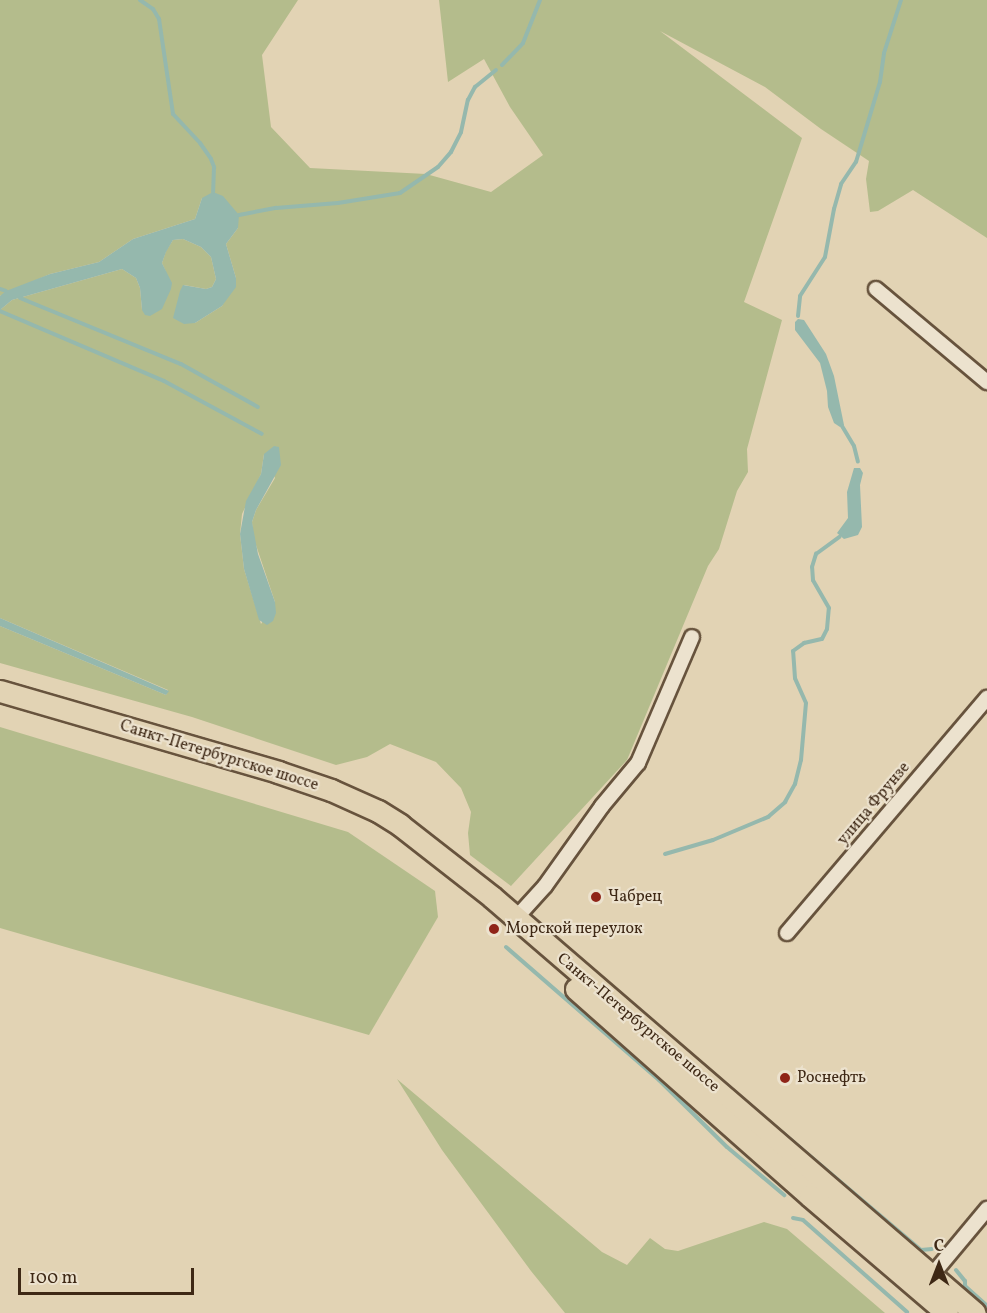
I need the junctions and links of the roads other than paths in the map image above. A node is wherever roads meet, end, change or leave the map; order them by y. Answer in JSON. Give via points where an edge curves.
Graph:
{"nodes":[{"id":1,"x":876,"y":288,"type":"dead end"},
{"id":2,"x":987,"y":382,"type":"edge"},
{"id":3,"x":692,"y":637,"type":"dead end"},
{"id":4,"x":0,"y":691,"type":"edge"},
{"id":5,"x":987,"y":698,"type":"edge"},
{"id":6,"x":0,"y":704,"type":"edge"},
{"id":7,"x":516,"y":918,"type":"junction"},
{"id":8,"x":787,"y":933,"type":"dead end"},
{"id":9,"x":987,"y":1209,"type":"edge"},
{"id":10,"x":926,"y":1282,"type":"junction"},
{"id":11,"x":947,"y":1313,"type":"edge"},
{"id":12,"x":975,"y":1313,"type":"edge"}],
"edges":[{"from":1,"to":2,"type":"street"},
{"from":3,"to":7,"type":"street","via":[[638,763]]},
{"from":4,"to":7,"type":"main road","name":"Санкт-Петербургское шоссе","via":[[331,790],[378,811],[427,843]]},
{"from":5,"to":8,"type":"street","name":"улица Фрунзе"},
{"from":6,"to":10,"type":"main road","name":"Санкт-Петербургское шоссе","via":[[273,783],[328,802],[397,837],[461,887],[810,1196]]},
{"from":7,"to":10,"type":"main road","name":"Санкт-Петербургское шоссе"},
{"from":9,"to":10,"type":"street"},
{"from":10,"to":11,"type":"main road","name":"Санкт-Петербургское шоссе"},
{"from":10,"to":12,"type":"main road","name":"Санкт-Петербургское шоссе"}]}
